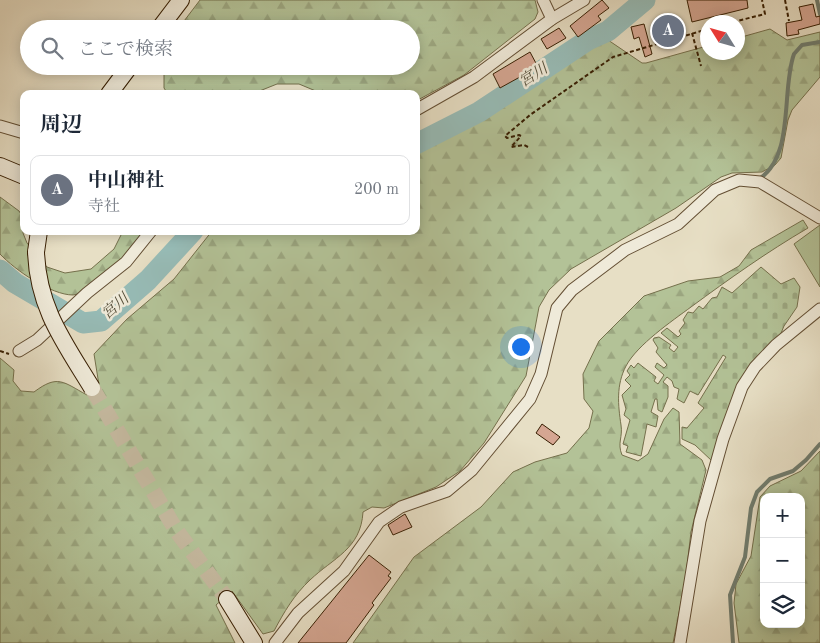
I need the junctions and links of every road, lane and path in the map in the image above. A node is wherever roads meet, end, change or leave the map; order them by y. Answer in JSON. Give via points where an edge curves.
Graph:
{"nodes":[{"id":1,"x":181,"y":0,"type":"edge"},
{"id":2,"x":543,"y":0,"type":"edge"},
{"id":3,"x":584,"y":0,"type":"edge"},
{"id":4,"x":762,"y":0,"type":"edge"},
{"id":5,"x":785,"y":0,"type":"edge"},
{"id":6,"x":552,"y":19,"type":"junction"},
{"id":7,"x":745,"y":19,"type":"edge"},
{"id":8,"x":166,"y":20,"type":"edge"},
{"id":9,"x":789,"y":21,"type":"dead end"},
{"id":10,"x":700,"y":31,"type":"edge"},
{"id":11,"x":692,"y":33,"type":"junction"},
{"id":12,"x":701,"y":66,"type":"dead end"},
{"id":13,"x":123,"y":75,"type":"edge"},
{"id":14,"x":112,"y":90,"type":"edge"},
{"id":15,"x":420,"y":108,"type":"edge"},
{"id":16,"x":0,"y":126,"type":"edge"},
{"id":17,"x":20,"y":131,"type":"edge"},
{"id":18,"x":528,"y":147,"type":"dead end"},
{"id":19,"x":0,"y":166,"type":"edge"},
{"id":20,"x":20,"y":174,"type":"edge"},
{"id":21,"x":820,"y":218,"type":"edge"},
{"id":22,"x":38,"y":235,"type":"edge"},
{"id":23,"x":148,"y":235,"type":"edge"},
{"id":24,"x":820,"y":309,"type":"edge"},
{"id":25,"x":19,"y":351,"type":"dead end"},
{"id":26,"x":92,"y":388,"type":"tunnel mouth"},
{"id":27,"x":227,"y":599,"type":"tunnel mouth"},
{"id":28,"x":254,"y":643,"type":"edge"},
{"id":29,"x":275,"y":643,"type":"edge"},
{"id":30,"x":680,"y":643,"type":"edge"}],
"edges":[{"from":1,"to":8,"type":"main road"},
{"from":2,"to":6,"type":"street"},
{"from":3,"to":6,"type":"street"},
{"from":4,"to":7,"type":"path","via":[[765,14]]},
{"from":5,"to":9,"type":"path"},
{"from":6,"to":15,"type":"street","via":[[474,77]]},
{"from":10,"to":11,"type":"path"},
{"from":11,"to":12,"type":"path"},
{"from":11,"to":18,"type":"path","via":[[613,57],[561,93],[505,136],[519,134],[521,136],[512,146]]},
{"from":13,"to":14,"type":"main road"},
{"from":16,"to":17,"type":"street"},
{"from":19,"to":20,"type":"main road"},
{"from":21,"to":29,"type":"street","via":[[760,182],[739,180],[715,190],[678,224],[626,250],[572,290],[557,308],[541,374],[530,399],[472,470],[447,491],[401,507],[379,522],[344,571],[298,613]]},
{"from":22,"to":26,"type":"main road","bridge":true,"via":[[37,274],[43,298]]},
{"from":23,"to":25,"type":"street","via":[[126,262],[37,340]]},
{"from":24,"to":30,"type":"street","via":[[776,345],[742,387],[723,439],[700,521]]},
{"from":27,"to":28,"type":"main road"}]}
